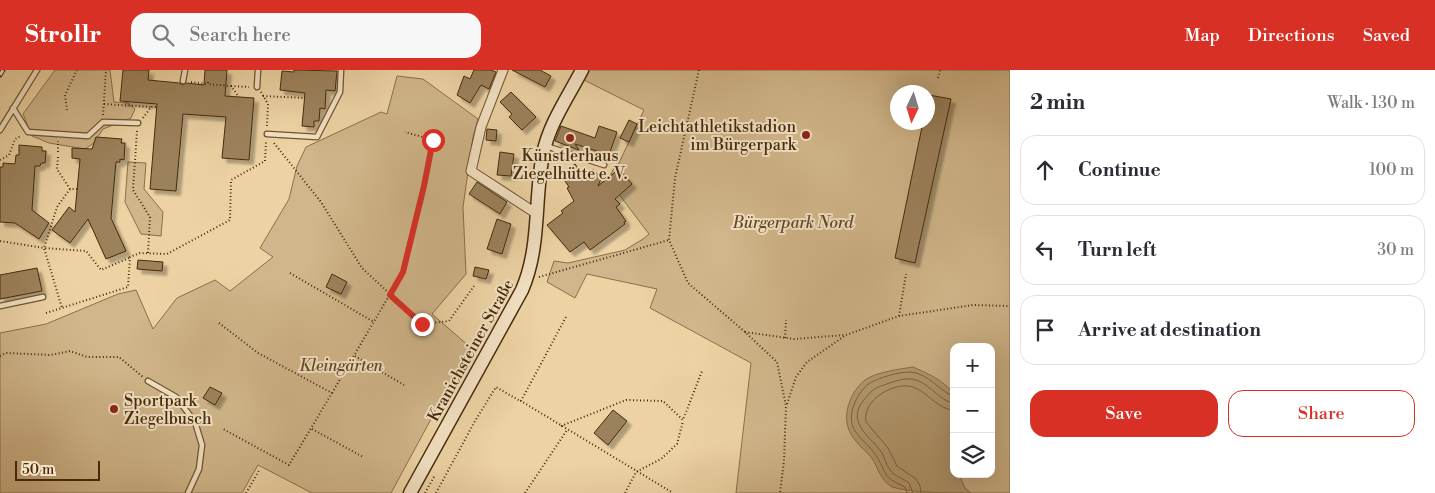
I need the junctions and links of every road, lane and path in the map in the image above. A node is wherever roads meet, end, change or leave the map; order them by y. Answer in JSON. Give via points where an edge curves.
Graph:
{"nodes":[{"id":1,"x":37,"y":70,"type":"edge"},
{"id":2,"x":77,"y":70,"type":"edge"},
{"id":3,"x":106,"y":70,"type":"edge"},
{"id":4,"x":185,"y":70,"type":"edge"},
{"id":5,"x":258,"y":70,"type":"edge"},
{"id":6,"x":341,"y":70,"type":"edge"},
{"id":7,"x":503,"y":70,"type":"edge"},
{"id":8,"x":582,"y":70,"type":"edge"},
{"id":9,"x":699,"y":70,"type":"edge"},
{"id":10,"x":940,"y":70,"type":"edge"},
{"id":11,"x":938,"y":78,"type":"dead end"},
{"id":12,"x":183,"y":81,"type":"joint"},
{"id":13,"x":231,"y":86,"type":"junction"},
{"id":14,"x":257,"y":87,"type":"junction"},
{"id":15,"x":263,"y":96,"type":"junction"},
{"id":16,"x":239,"y":97,"type":"dead end"},
{"id":17,"x":305,"y":98,"type":"dead end"},
{"id":18,"x":104,"y":104,"type":"junction"},
{"id":19,"x":151,"y":107,"type":"junction"},
{"id":20,"x":13,"y":108,"type":"junction"},
{"id":21,"x":157,"y":108,"type":"dead end"},
{"id":22,"x":67,"y":110,"type":"dead end"},
{"id":23,"x":103,"y":122,"type":"junction"},
{"id":24,"x":138,"y":123,"type":"junction"},
{"id":25,"x":686,"y":126,"type":"junction"},
{"id":26,"x":0,"y":130,"type":"edge"},
{"id":27,"x":704,"y":130,"type":"dead end"},
{"id":28,"x":28,"y":132,"type":"junction"},
{"id":29,"x":405,"y":132,"type":"dead end"},
{"id":30,"x":267,"y":134,"type":"junction"},
{"id":31,"x":545,"y":146,"type":"junction"},
{"id":32,"x":58,"y":157,"type":"dead end"},
{"id":33,"x":0,"y":160,"type":"edge"},
{"id":34,"x":604,"y":165,"type":"dead end"},
{"id":35,"x":70,"y":189,"type":"junction"},
{"id":36,"x":77,"y":189,"type":"dead end"},
{"id":37,"x":537,"y":214,"type":"junction"},
{"id":38,"x":669,"y":240,"type":"junction"},
{"id":39,"x":0,"y":241,"type":"edge"},
{"id":40,"x":44,"y":248,"type":"junction"},
{"id":41,"x":148,"y":253,"type":"junction"},
{"id":42,"x":130,"y":257,"type":"junction"},
{"id":43,"x":290,"y":273,"type":"dead end"},
{"id":44,"x":906,"y":274,"type":"dead end"},
{"id":45,"x":534,"y":279,"type":"dead end"},
{"id":46,"x":474,"y":286,"type":"dead end"},
{"id":47,"x":390,"y":295,"type":"junction"},
{"id":48,"x":43,"y":297,"type":"dead end"},
{"id":49,"x":0,"y":306,"type":"edge"},
{"id":50,"x":1010,"y":306,"type":"edge"},
{"id":51,"x":62,"y":308,"type":"junction"},
{"id":52,"x":46,"y":313,"type":"dead end"},
{"id":53,"x":899,"y":316,"type":"junction"},
{"id":54,"x":566,"y":317,"type":"dead end"},
{"id":55,"x":786,"y":320,"type":"dead end"},
{"id":56,"x":374,"y":322,"type":"junction"},
{"id":57,"x":219,"y":323,"type":"dead end"},
{"id":58,"x":745,"y":332,"type":"junction"},
{"id":59,"x":846,"y":335,"type":"junction"},
{"id":60,"x":785,"y":338,"type":"junction"},
{"id":61,"x":0,"y":356,"type":"edge"},
{"id":62,"x":355,"y":356,"type":"junction"},
{"id":63,"x":702,"y":371,"type":"dead end"},
{"id":64,"x":148,"y":381,"type":"joint"},
{"id":65,"x":404,"y":386,"type":"dead end"},
{"id":66,"x":332,"y":392,"type":"junction"},
{"id":67,"x":521,"y":401,"type":"junction"},
{"id":68,"x":786,"y":406,"type":"junction"},
{"id":69,"x":683,"y":420,"type":"junction"},
{"id":70,"x":561,"y":426,"type":"junction"},
{"id":71,"x":223,"y":429,"type":"dead end"},
{"id":72,"x":312,"y":429,"type":"junction"},
{"id":73,"x":567,"y":430,"type":"junction"},
{"id":74,"x":363,"y":457,"type":"dead end"},
{"id":75,"x":260,"y":469,"type":"dead end"},
{"id":76,"x":636,"y":472,"type":"junction"},
{"id":77,"x":188,"y":493,"type":"edge"},
{"id":78,"x":246,"y":493,"type":"edge"},
{"id":79,"x":410,"y":493,"type":"edge"},
{"id":80,"x":436,"y":493,"type":"edge"},
{"id":81,"x":525,"y":493,"type":"edge"},
{"id":82,"x":625,"y":493,"type":"edge"},
{"id":83,"x":672,"y":493,"type":"edge"},
{"id":84,"x":780,"y":493,"type":"edge"}],
"edges":[{"from":1,"to":20,"type":"lane"},
{"from":2,"to":22,"type":"path","via":[[65,95]]},
{"from":3,"to":18,"type":"path"},
{"from":4,"to":12,"type":"lane"},
{"from":5,"to":14,"type":"lane"},
{"from":6,"to":30,"type":"lane","via":[[340,92],[317,138]]},
{"from":7,"to":37,"type":"street","via":[[481,127],[471,171]]},
{"from":8,"to":31,"type":"main road","name":"Kranichsteiner Straße"},
{"from":9,"to":25,"type":"path"},
{"from":10,"to":11,"type":"path"},
{"from":12,"to":13,"type":"path"},
{"from":13,"to":14,"type":"path"},
{"from":13,"to":16,"type":"path"},
{"from":14,"to":15,"type":"path"},
{"from":15,"to":17,"type":"path"},
{"from":15,"to":30,"type":"path","via":[[268,104]]},
{"from":18,"to":19,"type":"path"},
{"from":18,"to":23,"type":"path"},
{"from":19,"to":21,"type":"path"},
{"from":19,"to":24,"type":"path"},
{"from":20,"to":26,"type":"lane"},
{"from":20,"to":28,"type":"lane"},
{"from":23,"to":24,"type":"lane"},
{"from":23,"to":28,"type":"lane","via":[[88,136]]},
{"from":24,"to":41,"type":"path","via":[[133,190],[150,217]]},
{"from":25,"to":27,"type":"path"},
{"from":25,"to":38,"type":"path","via":[[675,178]]},
{"from":28,"to":33,"type":"path","via":[[15,138],[9,155]]},
{"from":29,"to":47,"type":"path","via":[[433,140],[403,272]]},
{"from":30,"to":41,"type":"path","via":[[265,160],[231,180],[230,220],[167,254]]},
{"from":30,"to":47,"type":"path","via":[[321,202],[362,268]]},
{"from":31,"to":34,"type":"lane"},
{"from":31,"to":37,"type":"main road","name":"Kranichsteiner Straße"},
{"from":32,"to":35,"type":"path","via":[[57,169]]},
{"from":35,"to":36,"type":"path"},
{"from":35,"to":40,"type":"path","via":[[57,207]]},
{"from":37,"to":79,"type":"main road","name":"Kranichsteiner Straße","via":[[530,273]]},
{"from":38,"to":45,"type":"path"},
{"from":38,"to":58,"type":"path","via":[[688,283]]},
{"from":39,"to":40,"type":"path"},
{"from":40,"to":42,"type":"path","via":[[86,251],[101,270]]},
{"from":40,"to":51,"type":"path"},
{"from":41,"to":42,"type":"path"},
{"from":42,"to":51,"type":"path","via":[[128,287]]},
{"from":43,"to":56,"type":"path"},
{"from":44,"to":53,"type":"path"},
{"from":46,"to":47,"type":"path","via":[[449,321],[422,324]]},
{"from":47,"to":56,"type":"path"},
{"from":48,"to":49,"type":"lane"},
{"from":50,"to":53,"type":"path","via":[[973,305]]},
{"from":51,"to":52,"type":"path"},
{"from":53,"to":59,"type":"path"},
{"from":54,"to":67,"type":"path"},
{"from":55,"to":60,"type":"path"},
{"from":56,"to":62,"type":"path"},
{"from":57,"to":66,"type":"path","via":[[258,353]]},
{"from":58,"to":60,"type":"path"},
{"from":58,"to":68,"type":"path","via":[[777,362]]},
{"from":59,"to":60,"type":"path"},
{"from":59,"to":68,"type":"path","via":[[807,362],[796,377]]},
{"from":61,"to":64,"type":"path","via":[[6,353],[51,356],[70,351],[87,357],[119,357]]},
{"from":62,"to":65,"type":"path"},
{"from":62,"to":66,"type":"path"},
{"from":63,"to":69,"type":"path"},
{"from":64,"to":77,"type":"lane","via":[[176,397],[195,422],[202,445],[199,469]]},
{"from":66,"to":72,"type":"path"},
{"from":67,"to":70,"type":"path"},
{"from":67,"to":80,"type":"path","via":[[496,386]]},
{"from":68,"to":84,"type":"path"},
{"from":69,"to":70,"type":"path","via":[[663,401],[626,400]]},
{"from":69,"to":76,"type":"path","via":[[677,444],[662,459]]},
{"from":70,"to":73,"type":"path"},
{"from":71,"to":72,"type":"path","via":[[289,465]]},
{"from":72,"to":74,"type":"path"},
{"from":73,"to":76,"type":"path"},
{"from":73,"to":81,"type":"path"},
{"from":75,"to":78,"type":"path"},
{"from":76,"to":82,"type":"path"},
{"from":76,"to":83,"type":"path"}]}
